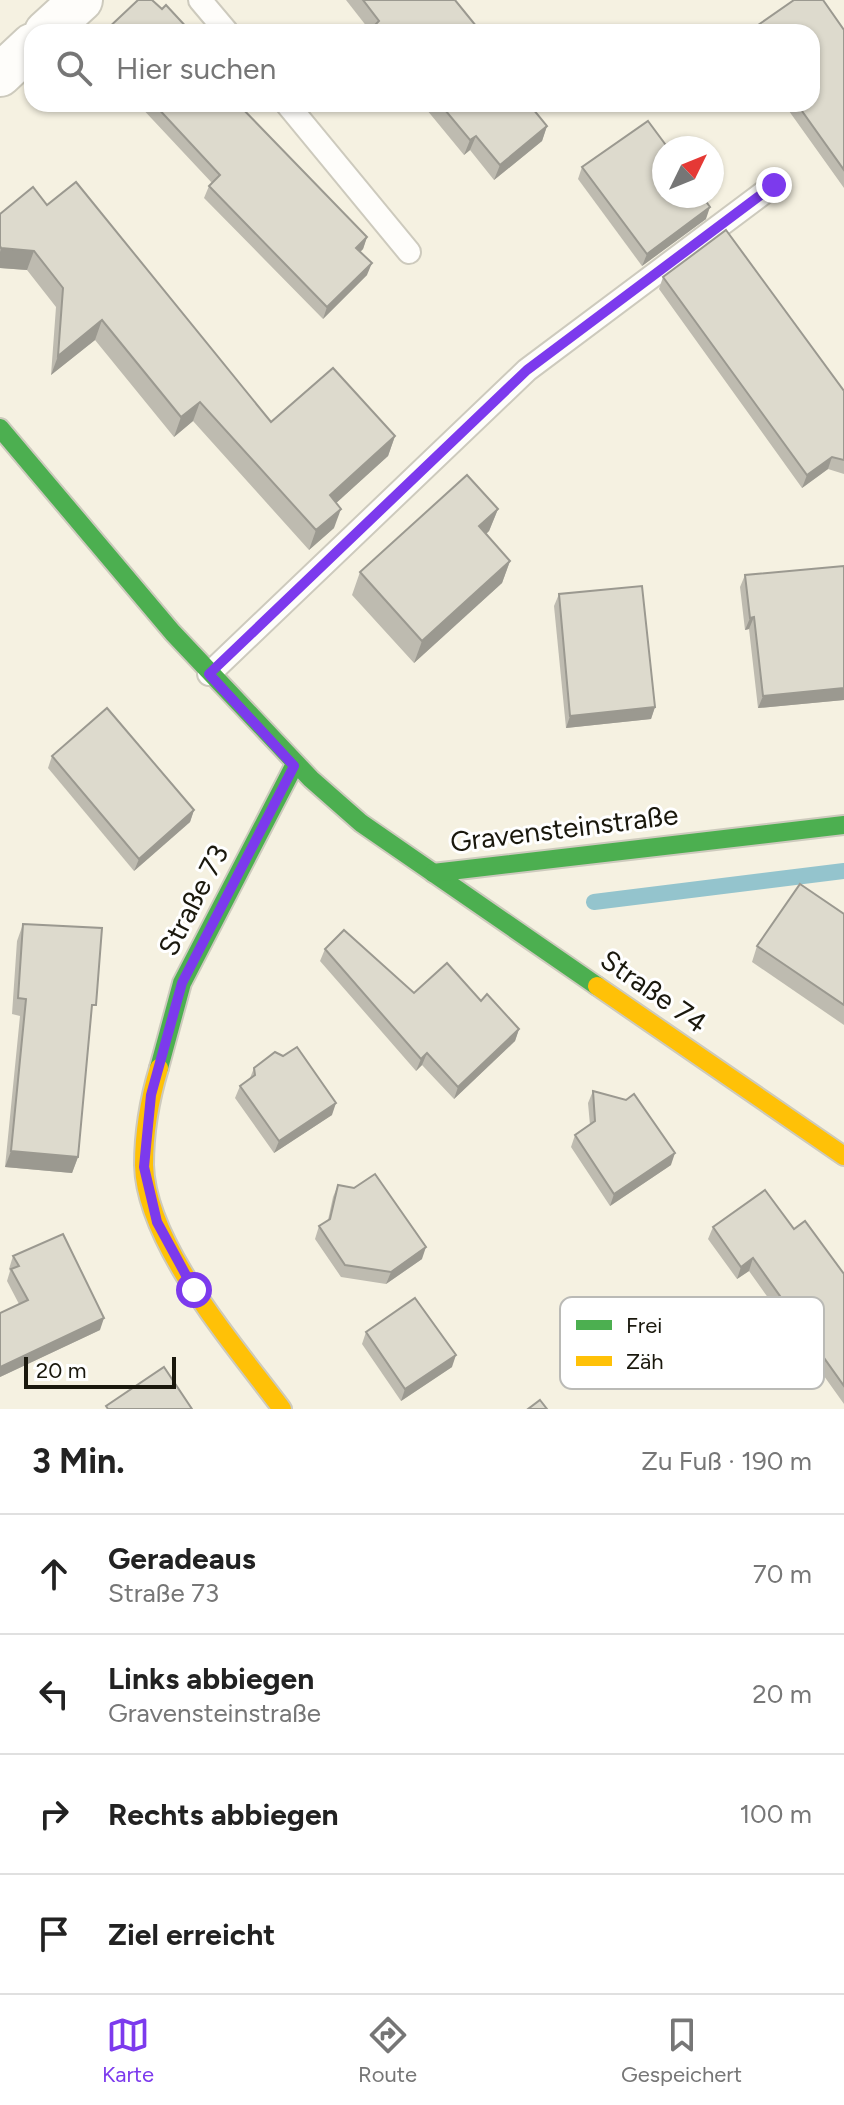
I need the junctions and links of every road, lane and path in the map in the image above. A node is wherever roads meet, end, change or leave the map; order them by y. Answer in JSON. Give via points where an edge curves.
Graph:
{"nodes":[{"id":1,"x":81,"y":0,"type":"edge"},
{"id":2,"x":200,"y":0,"type":"edge"},
{"id":3,"x":55,"y":24,"type":"edge"},
{"id":4,"x":220,"y":24,"type":"edge"},
{"id":5,"x":24,"y":52,"type":"edge"},
{"id":6,"x":0,"y":75,"type":"edge"},
{"id":7,"x":294,"y":112,"type":"edge"},
{"id":8,"x":774,"y":185,"type":"dead end"},
{"id":9,"x":409,"y":252,"type":"dead end"},
{"id":10,"x":0,"y":428,"type":"edge"},
{"id":11,"x":209,"y":674,"type":"junction"},
{"id":12,"x":294,"y":766,"type":"junction"},
{"id":13,"x":844,"y":825,"type":"edge"},
{"id":14,"x":433,"y":873,"type":"junction"},
{"id":15,"x":844,"y":1156,"type":"edge"},
{"id":16,"x":282,"y":1409,"type":"edge"}],
"edges":[{"from":1,"to":3,"type":"street"},
{"from":2,"to":4,"type":"lane"},
{"from":5,"to":6,"type":"street"},
{"from":7,"to":9,"type":"lane"},
{"from":8,"to":11,"type":"lane","via":[[527,370]]},
{"from":10,"to":11,"type":"street","name":"Gravensteinstraße"},
{"from":11,"to":12,"type":"street","name":"Gravensteinstraße"},
{"from":12,"to":14,"type":"street","name":"Gravensteinstraße","via":[[361,823]]},
{"from":12,"to":16,"type":"street","name":"Straße 73","via":[[182,983],[151,1095],[144,1167],[157,1222],[194,1290]]},
{"from":13,"to":14,"type":"street","name":"Gravensteinstraße"},
{"from":14,"to":15,"type":"street","name":"Straße 74"}]}
